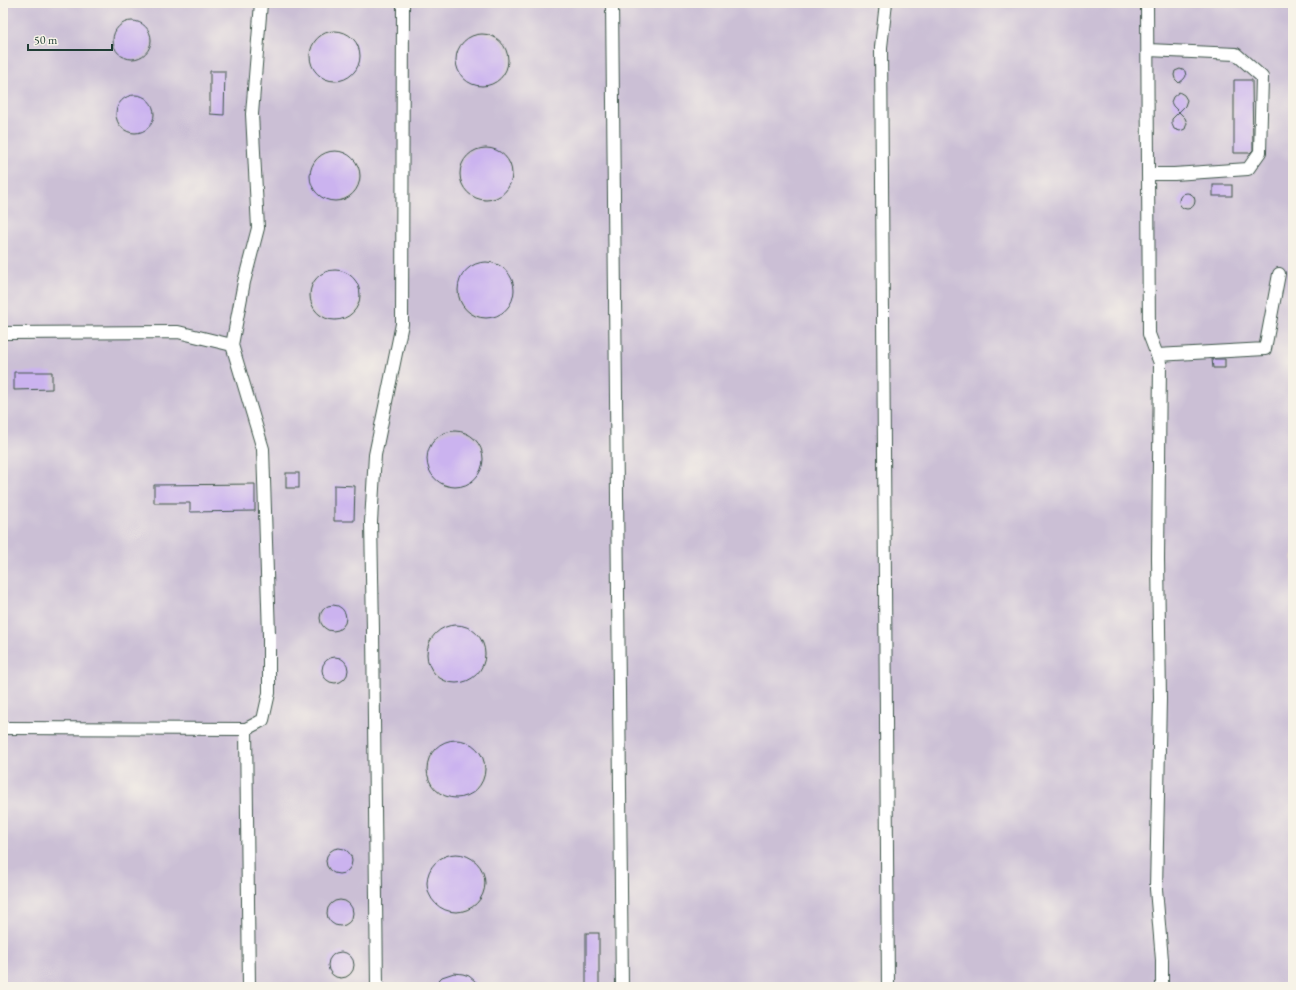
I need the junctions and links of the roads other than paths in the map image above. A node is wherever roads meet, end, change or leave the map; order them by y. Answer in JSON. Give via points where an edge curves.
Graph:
{"nodes":[{"id":1,"x":262,"y":3,"type":"edge"},
{"id":2,"x":403,"y":3,"type":"edge"},
{"id":3,"x":612,"y":3,"type":"edge"},
{"id":4,"x":886,"y":3,"type":"edge"},
{"id":5,"x":1148,"y":3,"type":"edge"},
{"id":6,"x":1148,"y":50,"type":"junction"},
{"id":7,"x":1148,"y":174,"type":"junction"},
{"id":8,"x":1279,"y":274,"type":"dead end"},
{"id":9,"x":3,"y":333,"type":"edge"},
{"id":10,"x":232,"y":345,"type":"junction"},
{"id":11,"x":1157,"y":355,"type":"junction"},
{"id":12,"x":3,"y":728,"type":"edge"},
{"id":13,"x":246,"y":729,"type":"junction"},
{"id":14,"x":248,"y":987,"type":"edge"},
{"id":15,"x":377,"y":987,"type":"edge"},
{"id":16,"x":622,"y":987,"type":"edge"},
{"id":17,"x":888,"y":987,"type":"edge"},
{"id":18,"x":1162,"y":987,"type":"edge"}],
"edges":[{"from":1,"to":10,"type":"lane","via":[[252,114],[258,228]]},
{"from":2,"to":15,"type":"lane","via":[[402,324],[374,455],[371,522]]},
{"from":3,"to":16,"type":"lane"},
{"from":4,"to":17,"type":"lane","via":[[881,55]]},
{"from":5,"to":6,"type":"lane"},
{"from":6,"to":7,"type":"lane"},
{"from":6,"to":7,"type":"lane","via":[[1236,54],[1262,77],[1260,152],[1248,169]]},
{"from":7,"to":11,"type":"lane","via":[[1149,334]]},
{"from":8,"to":11,"type":"lane","via":[[1265,349]]},
{"from":9,"to":10,"type":"lane","via":[[178,332]]},
{"from":10,"to":13,"type":"lane","via":[[262,449],[266,547],[269,693],[264,720]]},
{"from":11,"to":18,"type":"lane","via":[[1160,363],[1160,699],[1156,889]]},
{"from":12,"to":13,"type":"lane"},
{"from":13,"to":14,"type":"lane"}]}
